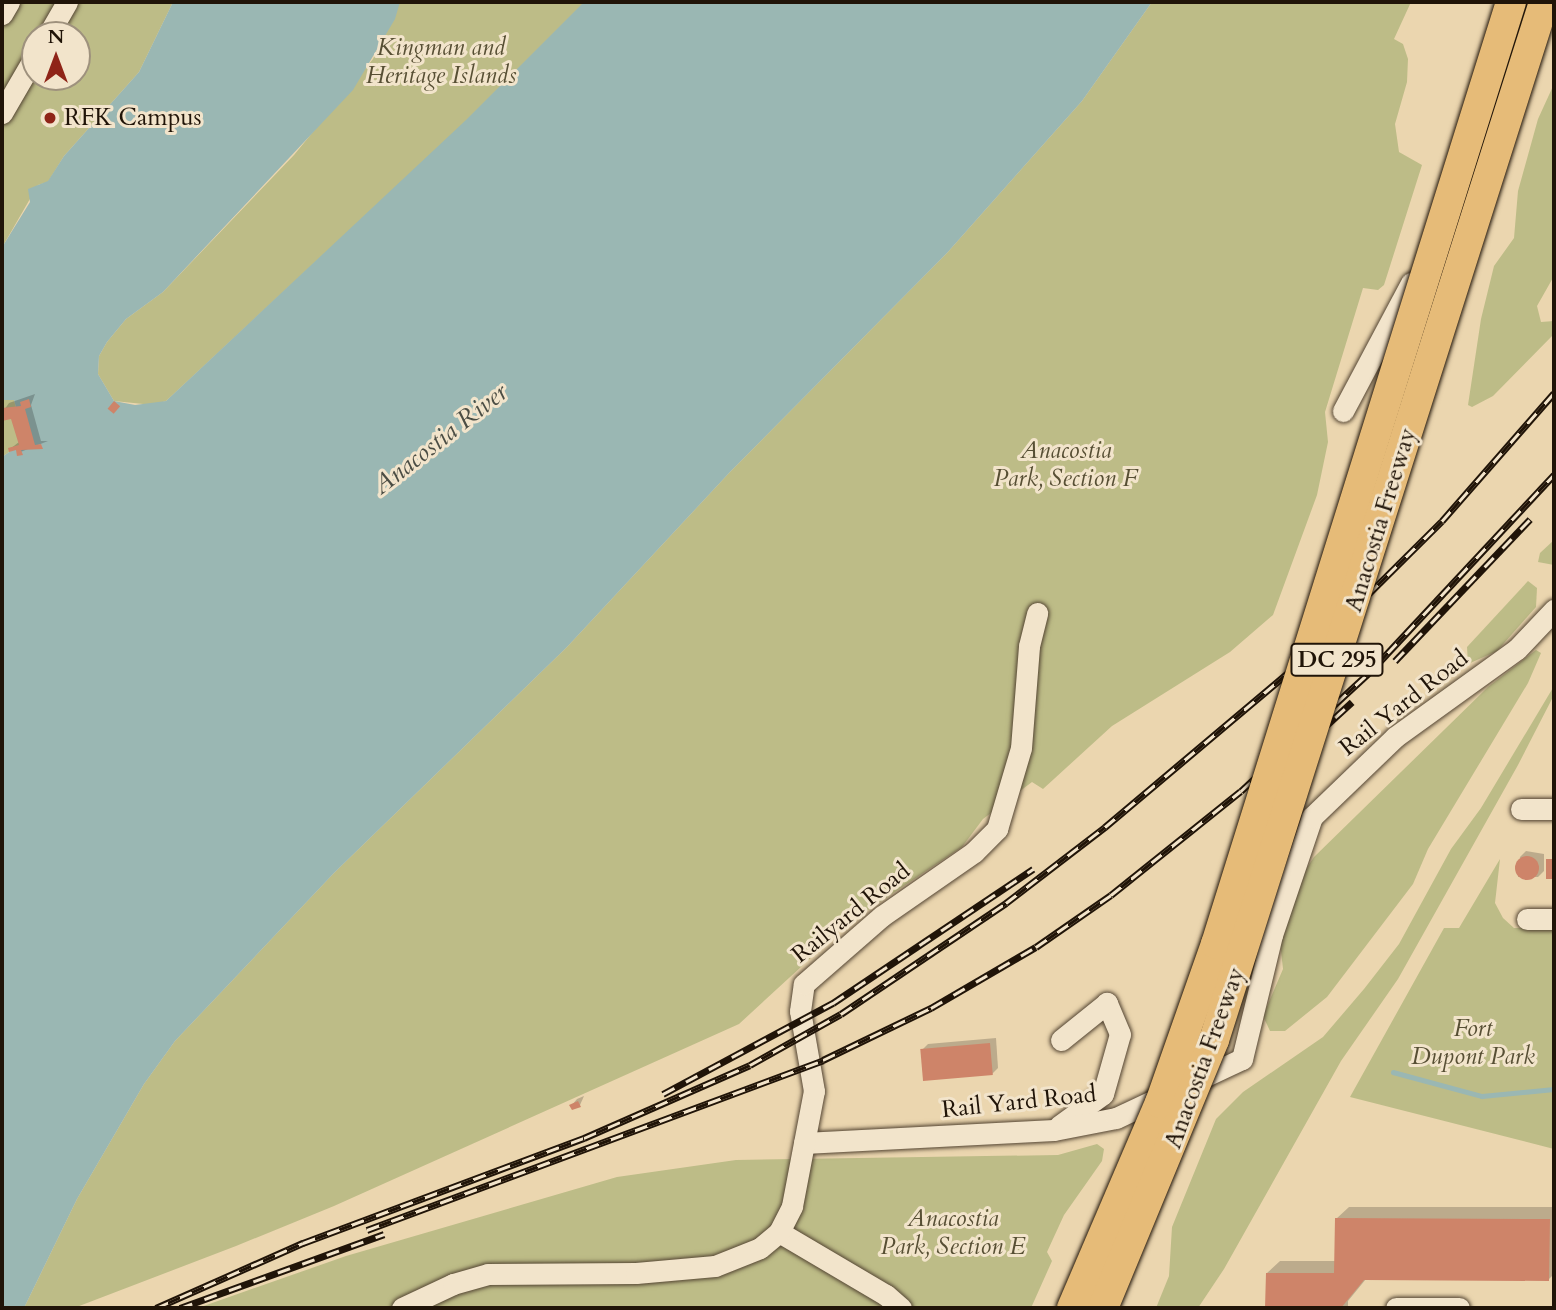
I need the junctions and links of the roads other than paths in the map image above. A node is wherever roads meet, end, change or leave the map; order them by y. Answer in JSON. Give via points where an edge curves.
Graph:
{"nodes":[{"id":1,"x":9,"y":2,"type":"edge"},
{"id":2,"x":67,"y":2,"type":"edge"},
{"id":3,"x":1511,"y":2,"type":"edge"},
{"id":4,"x":1544,"y":2,"type":"edge"},
{"id":5,"x":2,"y":14,"type":"edge"},
{"id":6,"x":55,"y":21,"type":"edge"},
{"id":7,"x":21,"y":80,"type":"edge"},
{"id":8,"x":2,"y":113,"type":"edge"},
{"id":9,"x":1438,"y":227,"type":"junction"},
{"id":10,"x":1343,"y":411,"type":"dead end"},
{"id":11,"x":1554,"y":610,"type":"edge"},
{"id":12,"x":1037,"y":613,"type":"dead end"},
{"id":13,"x":1521,"y":808,"type":"dead end"},
{"id":14,"x":1554,"y":809,"type":"edge"},
{"id":15,"x":1527,"y":919,"type":"dead end"},
{"id":16,"x":1554,"y":919,"type":"edge"},
{"id":17,"x":1061,"y":1040,"type":"dead end"},
{"id":18,"x":1054,"y":1130,"type":"junction"},
{"id":19,"x":804,"y":1143,"type":"junction"},
{"id":20,"x":779,"y":1232,"type":"junction"},
{"id":21,"x":402,"y":1308,"type":"edge"},
{"id":22,"x":901,"y":1308,"type":"edge"},
{"id":23,"x":1072,"y":1308,"type":"edge"},
{"id":24,"x":1103,"y":1308,"type":"edge"},
{"id":25,"x":1396,"y":1308,"type":"edge"},
{"id":26,"x":1459,"y":1308,"type":"edge"}],
"edges":[{"from":1,"to":5,"type":"street"},
{"from":2,"to":6,"type":"street"},
{"from":3,"to":9,"type":"highway","name":"Anacostia Freeway","number":"DC 295","bridge":true},
{"from":4,"to":24,"type":"highway","name":"Anacostia Freeway","number":"DC 295","bridge":true,"via":[[1214,1040]]},
{"from":7,"to":8,"type":"street"},
{"from":9,"to":10,"type":"street","via":[[1388,332]]},
{"from":9,"to":23,"type":"highway","name":"Anacostia Freeway","number":"DC 295","bridge":true,"via":[[1216,944],[1160,1103]]},
{"from":11,"to":18,"type":"street","name":"Rail Yard Road","via":[[1517,649],[1395,737],[1312,817],[1272,935],[1242,1059],[1116,1118]]},
{"from":12,"to":19,"type":"street","name":"Railyard Road","via":[[1029,646],[1021,748],[997,829],[974,852],[882,916],[804,984],[800,1011],[815,1083]]},
{"from":13,"to":14,"type":"street"},
{"from":15,"to":16,"type":"street"},
{"from":17,"to":18,"type":"street","via":[[1107,1003],[1121,1034],[1103,1094]]},
{"from":18,"to":19,"type":"street","name":"Rail Yard Road"},
{"from":19,"to":20,"type":"street","name":"Railyard Road","via":[[792,1206]]},
{"from":20,"to":21,"type":"street","via":[[760,1248],[715,1266],[636,1273],[488,1274],[453,1284]]},
{"from":20,"to":22,"type":"street","via":[[886,1294]]},
{"from":25,"to":26,"type":"street"}]}
